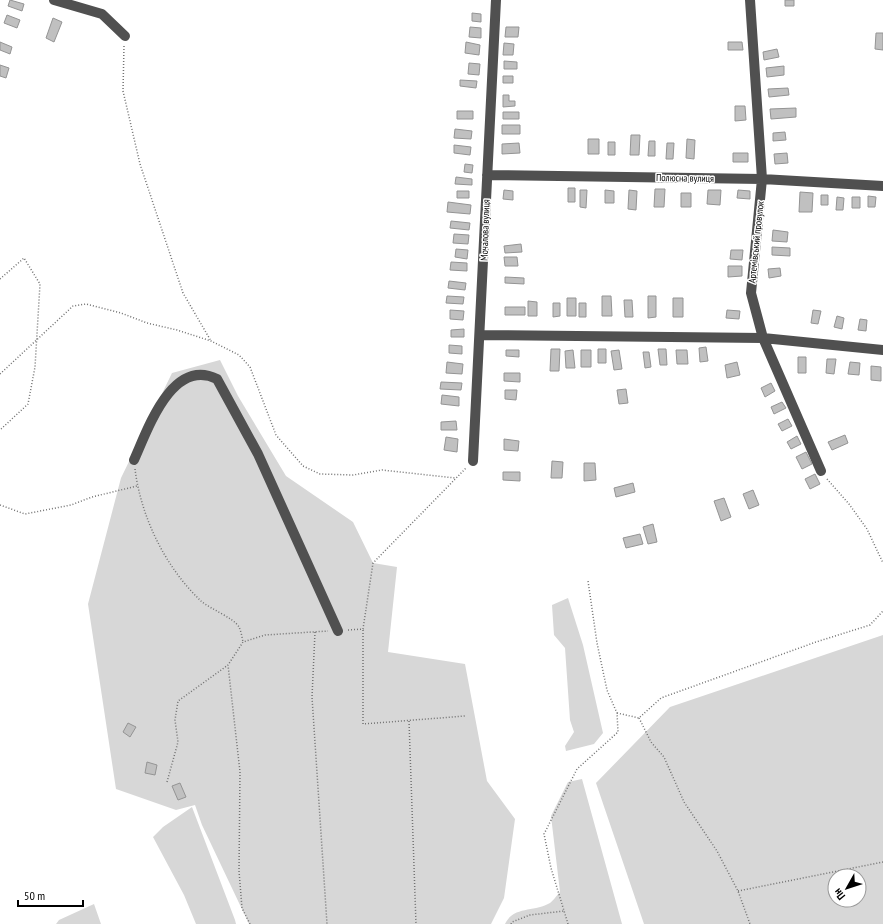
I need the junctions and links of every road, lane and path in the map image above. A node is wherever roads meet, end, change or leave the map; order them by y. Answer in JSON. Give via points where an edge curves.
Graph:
{"nodes":[{"id":1,"x":54,"y":0,"type":"edge"},
{"id":2,"x":496,"y":0,"type":"edge"},
{"id":3,"x":750,"y":0,"type":"edge"},
{"id":4,"x":125,"y":36,"type":"joint"},
{"id":5,"x":487,"y":175,"type":"junction"},
{"id":6,"x":762,"y":179,"type":"junction"},
{"id":7,"x":883,"y":186,"type":"edge"},
{"id":8,"x":0,"y":278,"type":"edge"},
{"id":9,"x":480,"y":335,"type":"junction"},
{"id":10,"x":763,"y":338,"type":"junction"},
{"id":11,"x":211,"y":341,"type":"dead end"},
{"id":12,"x":883,"y":350,"type":"edge"},
{"id":13,"x":0,"y":430,"type":"edge"},
{"id":14,"x":134,"y":460,"type":"joint"},
{"id":15,"x":473,"y":461,"type":"joint"},
{"id":16,"x":821,"y":471,"type":"joint"},
{"id":17,"x":137,"y":486,"type":"junction"},
{"id":18,"x":0,"y":505,"type":"edge"},
{"id":19,"x":883,"y":563,"type":"edge"},
{"id":20,"x":588,"y":581,"type":"dead end"},
{"id":21,"x":883,"y":611,"type":"edge"},
{"id":22,"x":363,"y":629,"type":"junction"},
{"id":23,"x":338,"y":631,"type":"junction"},
{"id":24,"x":315,"y":632,"type":"junction"},
{"id":25,"x":244,"y":642,"type":"junction"},
{"id":26,"x":228,"y":665,"type":"junction"},
{"id":27,"x":617,"y":713,"type":"junction"},
{"id":28,"x":465,"y":716,"type":"dead end"},
{"id":29,"x":639,"y":718,"type":"junction"},
{"id":30,"x":409,"y":721,"type":"junction"},
{"id":31,"x":167,"y":782,"type":"dead end"},
{"id":32,"x":883,"y":862,"type":"edge"},
{"id":33,"x":738,"y":891,"type":"junction"},
{"id":34,"x":564,"y":911,"type":"junction"},
{"id":35,"x":250,"y":924,"type":"edge"},
{"id":36,"x":327,"y":924,"type":"edge"},
{"id":37,"x":416,"y":924,"type":"edge"},
{"id":38,"x":511,"y":924,"type":"edge"},
{"id":39,"x":568,"y":924,"type":"edge"},
{"id":40,"x":750,"y":924,"type":"edge"}],
"edges":[{"from":1,"to":4,"type":"street","via":[[102,14]]},
{"from":2,"to":5,"type":"street","name":"Мочалова вулиця"},
{"from":3,"to":6,"type":"street","name":"Артемівський провулок"},
{"from":4,"to":11,"type":"path","via":[[123,91],[140,164],[183,293]]},
{"from":5,"to":6,"type":"street","name":"Полюсна вулиця"},
{"from":5,"to":9,"type":"street","name":"Мочалова вулиця"},
{"from":6,"to":7,"type":"street","name":"Полюсна вулиця"},
{"from":6,"to":10,"type":"street","name":"Артемівський провулок","via":[[751,293]]},
{"from":8,"to":13,"type":"path","via":[[24,258],[40,284],[35,367],[28,404]]},
{"from":9,"to":10,"type":"street"},
{"from":9,"to":15,"type":"street","name":"Мочалова вулиця"},
{"from":10,"to":12,"type":"street"},
{"from":10,"to":16,"type":"street","name":"Артемівський провулок"},
{"from":14,"to":17,"type":"path"},
{"from":14,"to":23,"type":"street","via":[[158,407],[183,379],[207,374],[217,379],[258,454]]},
{"from":15,"to":22,"type":"path","via":[[373,563]]},
{"from":16,"to":19,"type":"path","via":[[867,529]]},
{"from":17,"to":18,"type":"path","via":[[71,505],[25,514]]},
{"from":17,"to":25,"type":"path","via":[[150,528],[176,570],[202,601],[238,626]]},
{"from":20,"to":27,"type":"path","via":[[607,690]]},
{"from":21,"to":29,"type":"path","via":[[870,626],[816,642],[661,698]]},
{"from":22,"to":23,"type":"path"},
{"from":22,"to":30,"type":"path","via":[[363,724]]},
{"from":23,"to":24,"type":"path"},
{"from":24,"to":25,"type":"path","via":[[265,635]]},
{"from":24,"to":36,"type":"path","via":[[312,697]]},
{"from":25,"to":26,"type":"path"},
{"from":26,"to":31,"type":"path","via":[[178,701],[175,720],[178,742]]},
{"from":26,"to":35,"type":"path","via":[[240,772],[239,871],[242,908]]},
{"from":27,"to":29,"type":"path"},
{"from":27,"to":34,"type":"path","via":[[618,732],[577,769],[544,834]]},
{"from":28,"to":30,"type":"path"},
{"from":29,"to":33,"type":"path","via":[[651,742],[664,757],[684,802],[717,851]]},
{"from":30,"to":37,"type":"path"},
{"from":32,"to":33,"type":"path"},
{"from":33,"to":40,"type":"path"},
{"from":34,"to":38,"type":"path","via":[[530,915]]},
{"from":34,"to":39,"type":"path"}]}
